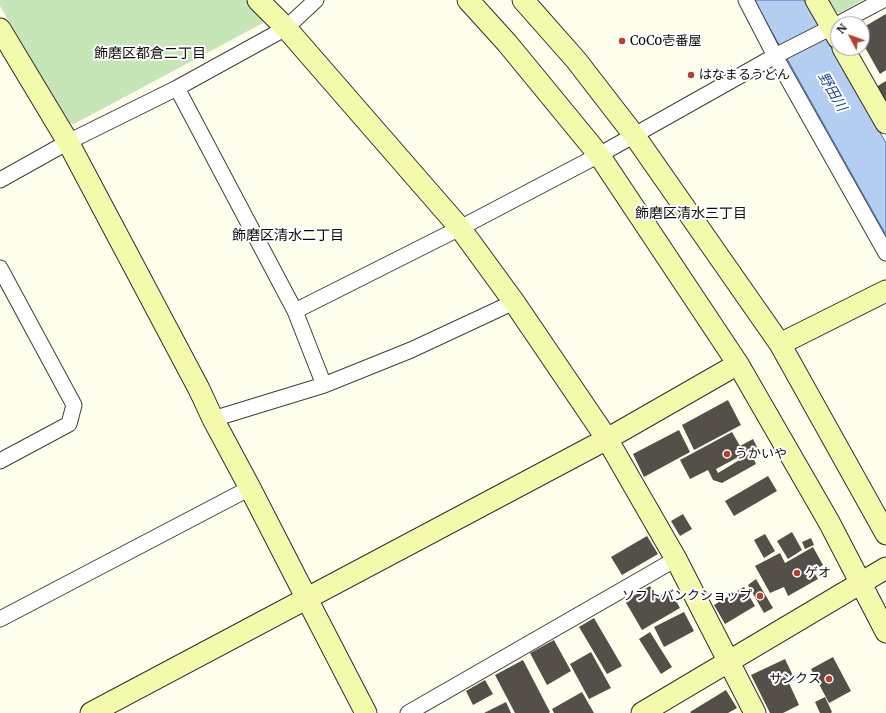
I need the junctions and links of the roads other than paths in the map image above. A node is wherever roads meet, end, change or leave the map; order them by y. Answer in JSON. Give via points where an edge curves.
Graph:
{"nodes":[{"id":1,"x":258,"y":0,"type":"edge"},
{"id":2,"x":316,"y":0,"type":"edge"},
{"id":3,"x":468,"y":0,"type":"edge"},
{"id":4,"x":523,"y":0,"type":"edge"},
{"id":5,"x":746,"y":0,"type":"edge"},
{"id":6,"x":816,"y":0,"type":"edge"},
{"id":7,"x":883,"y":0,"type":"edge"},
{"id":8,"x":857,"y":16,"type":"edge"},
{"id":9,"x":830,"y":19,"type":"edge"},
{"id":10,"x":286,"y":28,"type":"junction"},
{"id":11,"x":0,"y":29,"type":"edge"},
{"id":12,"x":830,"y":31,"type":"edge"},
{"id":13,"x":6,"y":53,"type":"edge"},
{"id":14,"x":775,"y":56,"type":"junction"},
{"id":15,"x":848,"y":56,"type":"edge"},
{"id":16,"x":177,"y":88,"type":"junction"},
{"id":17,"x":886,"y":123,"type":"edge"},
{"id":18,"x":634,"y":135,"type":"junction"},
{"id":19,"x":68,"y":142,"type":"junction"},
{"id":20,"x":599,"y":155,"type":"junction"},
{"id":21,"x":0,"y":180,"type":"edge"},
{"id":22,"x":460,"y":228,"type":"junction"},
{"id":23,"x":886,"y":253,"type":"edge"},
{"id":24,"x":0,"y":268,"type":"edge"},
{"id":25,"x":886,"y":291,"type":"edge"},
{"id":26,"x":514,"y":302,"type":"junction"},
{"id":27,"x":295,"y":311,"type":"junction"},
{"id":28,"x":780,"y":344,"type":"junction"},
{"id":29,"x":738,"y":364,"type":"junction"},
{"id":30,"x":324,"y":385,"type":"junction"},
{"id":31,"x":213,"y":419,"type":"junction"},
{"id":32,"x":607,"y":439,"type":"junction"},
{"id":33,"x":0,"y":461,"type":"edge"},
{"id":34,"x":250,"y":488,"type":"junction"},
{"id":35,"x":886,"y":534,"type":"edge"},
{"id":36,"x":676,"y":559,"type":"junction"},
{"id":37,"x":886,"y":568,"type":"edge"},
{"id":38,"x":860,"y":582,"type":"junction"},
{"id":39,"x":307,"y":599,"type":"junction"},
{"id":40,"x":0,"y":619,"type":"edge"},
{"id":41,"x":886,"y":632,"type":"edge"},
{"id":42,"x":729,"y":662,"type":"junction"},
{"id":43,"x":91,"y":713,"type":"edge"},
{"id":44,"x":366,"y":713,"type":"edge"},
{"id":45,"x":408,"y":713,"type":"edge"},
{"id":46,"x":642,"y":713,"type":"edge"},
{"id":47,"x":756,"y":713,"type":"edge"}],
"edges":[{"from":1,"to":10,"type":"street"},
{"from":2,"to":10,"type":"street"},
{"from":3,"to":20,"type":"street","via":[[507,43]]},
{"from":4,"to":18,"type":"street","via":[[576,60]]},
{"from":5,"to":14,"type":"street"},
{"from":6,"to":9,"type":"street"},
{"from":7,"to":8,"type":"street"},
{"from":10,"to":16,"type":"street"},
{"from":10,"to":22,"type":"street"},
{"from":11,"to":13,"type":"street"},
{"from":12,"to":14,"type":"street"},
{"from":13,"to":19,"type":"street"},
{"from":14,"to":18,"type":"street"},
{"from":14,"to":23,"type":"street"},
{"from":15,"to":17,"type":"street"},
{"from":16,"to":19,"type":"street"},
{"from":16,"to":27,"type":"street"},
{"from":18,"to":20,"type":"street"},
{"from":18,"to":28,"type":"street"},
{"from":19,"to":21,"type":"street"},
{"from":19,"to":31,"type":"street"},
{"from":20,"to":22,"type":"street"},
{"from":20,"to":29,"type":"street"},
{"from":22,"to":26,"type":"street"},
{"from":22,"to":27,"type":"street"},
{"from":24,"to":33,"type":"street","via":[[74,405],[69,424]]},
{"from":25,"to":28,"type":"street"},
{"from":26,"to":30,"type":"street","via":[[411,350]]},
{"from":26,"to":32,"type":"street"},
{"from":27,"to":30,"type":"street"},
{"from":28,"to":35,"type":"street"},
{"from":29,"to":32,"type":"street"},
{"from":29,"to":38,"type":"street","via":[[829,522]]},
{"from":30,"to":31,"type":"street"},
{"from":31,"to":34,"type":"street"},
{"from":32,"to":36,"type":"street"},
{"from":32,"to":39,"type":"street"},
{"from":34,"to":39,"type":"street"},
{"from":34,"to":40,"type":"street"},
{"from":36,"to":42,"type":"street"},
{"from":36,"to":45,"type":"street"},
{"from":37,"to":38,"type":"street"},
{"from":38,"to":41,"type":"street"},
{"from":38,"to":42,"type":"street"},
{"from":39,"to":43,"type":"street"},
{"from":39,"to":44,"type":"street"},
{"from":42,"to":46,"type":"street"},
{"from":42,"to":47,"type":"street"}]}
